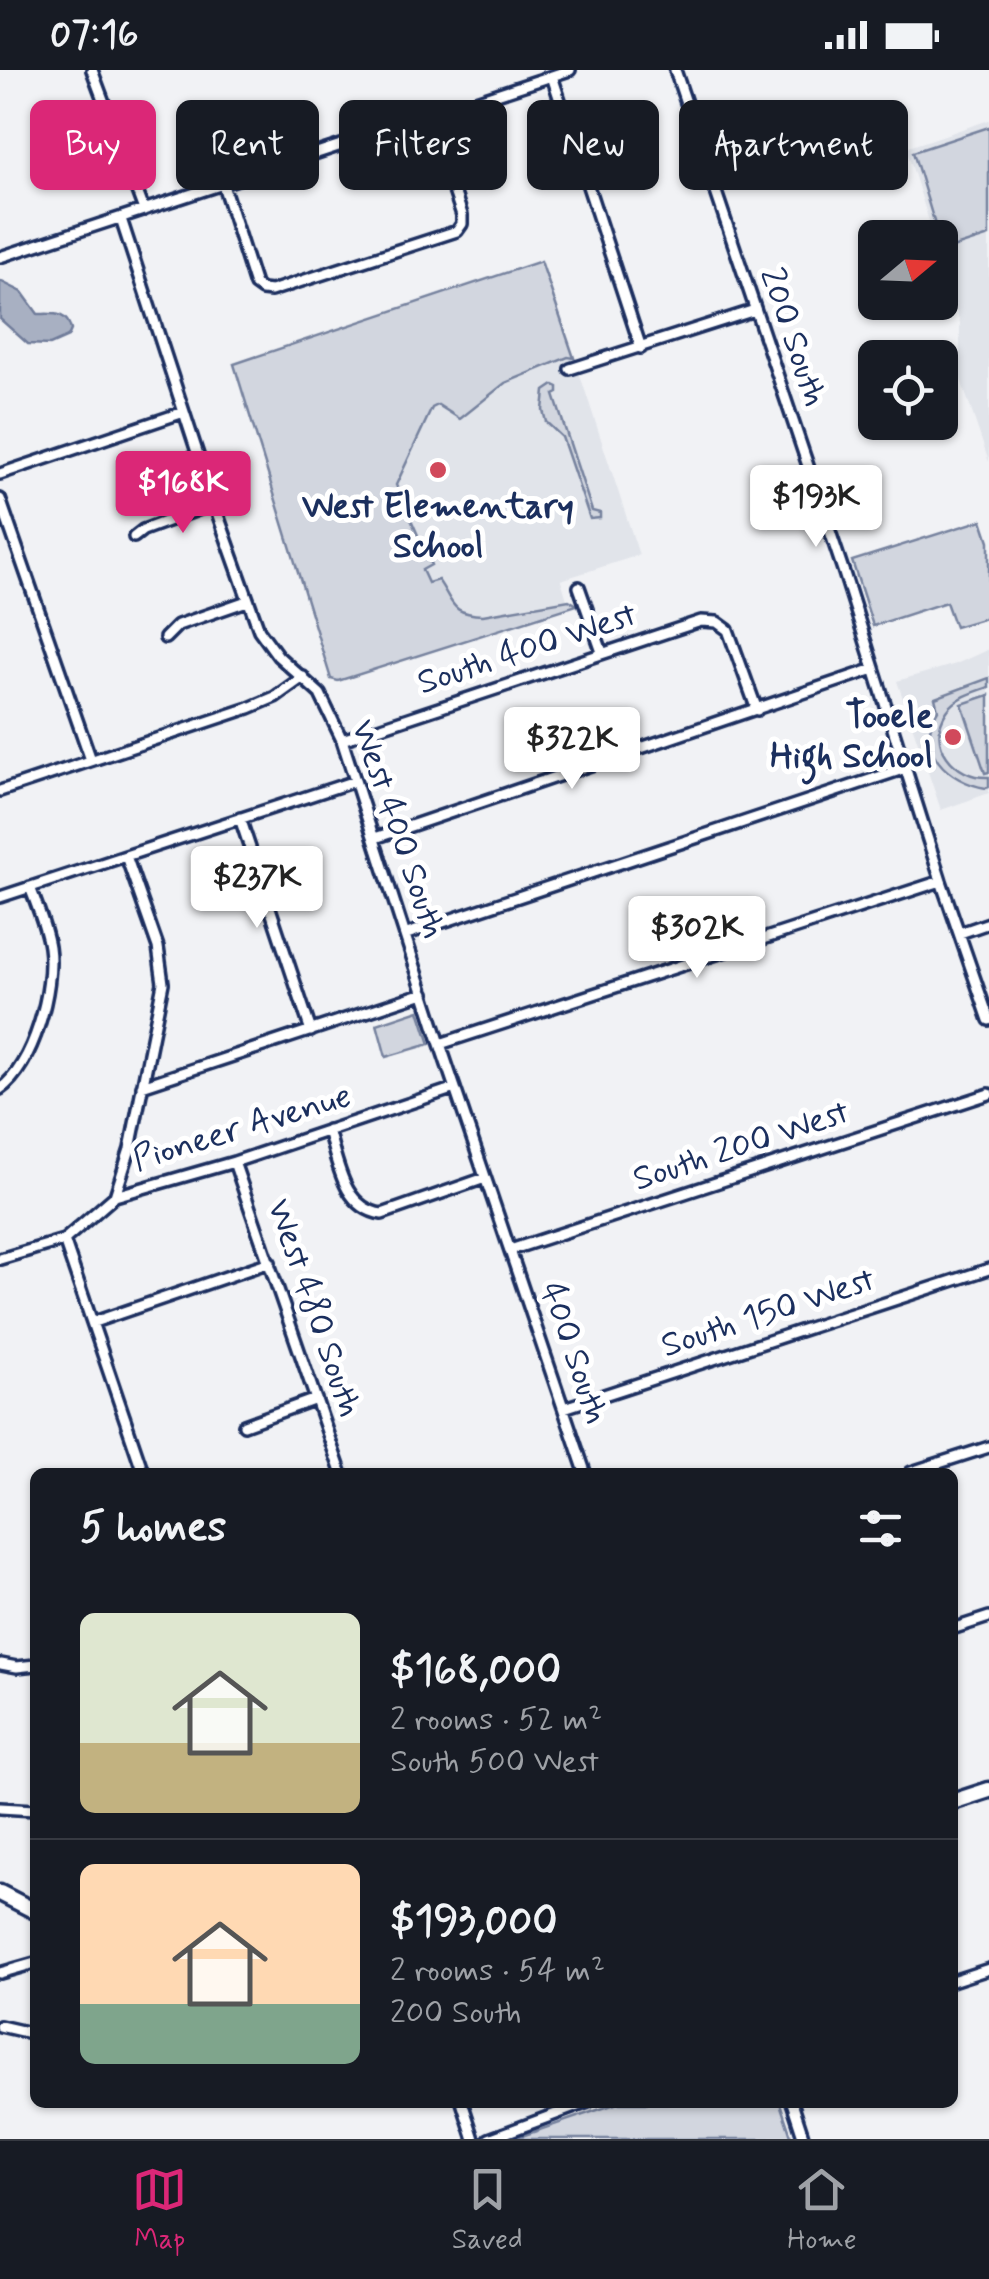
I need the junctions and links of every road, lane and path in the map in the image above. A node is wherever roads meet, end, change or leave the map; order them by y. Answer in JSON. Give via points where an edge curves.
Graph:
{"nodes":[{"id":1,"x":92,"y":70,"type":"edge"},
{"id":2,"x":570,"y":70,"type":"edge"},
{"id":3,"x":675,"y":70,"type":"edge"},
{"id":4,"x":552,"y":76,"type":"junction"},
{"id":5,"x":478,"y":100,"type":"edge"},
{"id":6,"x":207,"y":190,"type":"edge"},
{"id":7,"x":225,"y":190,"type":"edge"},
{"id":8,"x":454,"y":190,"type":"edge"},
{"id":9,"x":144,"y":210,"type":"junction"},
{"id":10,"x":121,"y":219,"type":"junction"},
{"id":11,"x":0,"y":257,"type":"edge"},
{"id":12,"x":755,"y":310,"type":"junction"},
{"id":13,"x":641,"y":348,"type":"junction"},
{"id":14,"x":570,"y":369,"type":"dead end"},
{"id":15,"x":184,"y":412,"type":"junction"},
{"id":16,"x":0,"y":474,"type":"edge"},
{"id":17,"x":0,"y":498,"type":"edge"},
{"id":18,"x":214,"y":504,"type":"junction"},
{"id":19,"x":134,"y":536,"type":"dead end"},
{"id":20,"x":579,"y":587,"type":"dead end"},
{"id":21,"x":248,"y":602,"type":"junction"},
{"id":22,"x":165,"y":638,"type":"dead end"},
{"id":23,"x":602,"y":652,"type":"junction"},
{"id":24,"x":874,"y":669,"type":"junction"},
{"id":25,"x":303,"y":678,"type":"junction"},
{"id":26,"x":757,"y":710,"type":"junction"},
{"id":27,"x":342,"y":740,"type":"junction"},
{"id":28,"x":91,"y":760,"type":"junction"},
{"id":29,"x":906,"y":768,"type":"junction"},
{"id":30,"x":355,"y":781,"type":"junction"},
{"id":31,"x":0,"y":790,"type":"edge"},
{"id":32,"x":240,"y":818,"type":"junction"},
{"id":33,"x":375,"y":838,"type":"junction"},
{"id":34,"x":126,"y":856,"type":"junction"},
{"id":35,"x":941,"y":880,"type":"junction"},
{"id":36,"x":30,"y":887,"type":"junction"},
{"id":37,"x":0,"y":897,"type":"edge"},
{"id":38,"x":989,"y":923,"type":"edge"},
{"id":39,"x":960,"y":933,"type":"junction"},
{"id":40,"x":406,"y":934,"type":"junction"},
{"id":41,"x":424,"y":992,"type":"junction"},
{"id":42,"x":989,"y":1020,"type":"edge"},
{"id":43,"x":311,"y":1032,"type":"junction"},
{"id":44,"x":440,"y":1044,"type":"junction"},
{"id":45,"x":142,"y":1086,"type":"junction"},
{"id":46,"x":455,"y":1088,"type":"junction"},
{"id":47,"x":0,"y":1090,"type":"edge"},
{"id":48,"x":989,"y":1094,"type":"edge"},
{"id":49,"x":328,"y":1130,"type":"junction"},
{"id":50,"x":234,"y":1162,"type":"junction"},
{"id":51,"x":485,"y":1178,"type":"junction"},
{"id":52,"x":115,"y":1196,"type":"junction"},
{"id":53,"x":64,"y":1240,"type":"junction"},
{"id":54,"x":510,"y":1250,"type":"junction"},
{"id":55,"x":0,"y":1259,"type":"edge"},
{"id":56,"x":270,"y":1262,"type":"junction"},
{"id":57,"x":989,"y":1270,"type":"edge"},
{"id":58,"x":94,"y":1322,"type":"junction"},
{"id":59,"x":316,"y":1399,"type":"junction"},
{"id":60,"x":564,"y":1408,"type":"junction"},
{"id":61,"x":244,"y":1425,"type":"dead end"},
{"id":62,"x":989,"y":1446,"type":"edge"},
{"id":63,"x":142,"y":1468,"type":"edge"},
{"id":64,"x":340,"y":1468,"type":"edge"},
{"id":65,"x":584,"y":1468,"type":"edge"},
{"id":66,"x":923,"y":1468,"type":"edge"},
{"id":67,"x":989,"y":1617,"type":"edge"},
{"id":68,"x":958,"y":1627,"type":"edge"},
{"id":69,"x":0,"y":1664,"type":"edge"},
{"id":70,"x":30,"y":1666,"type":"edge"},
{"id":71,"x":989,"y":1790,"type":"edge"},
{"id":72,"x":958,"y":1800,"type":"edge"},
{"id":73,"x":0,"y":1808,"type":"edge"},
{"id":74,"x":30,"y":1810,"type":"edge"},
{"id":75,"x":0,"y":1893,"type":"edge"},
{"id":76,"x":30,"y":1908,"type":"edge"},
{"id":77,"x":30,"y":1964,"type":"edge"},
{"id":78,"x":989,"y":1969,"type":"edge"},
{"id":79,"x":0,"y":1973,"type":"edge"},
{"id":80,"x":958,"y":1978,"type":"edge"},
{"id":81,"x":0,"y":2026,"type":"edge"},
{"id":82,"x":30,"y":2033,"type":"edge"},
{"id":83,"x":464,"y":2108,"type":"edge"},
{"id":84,"x":572,"y":2108,"type":"edge"},
{"id":85,"x":794,"y":2108,"type":"edge"},
{"id":86,"x":474,"y":2139,"type":"edge"},
{"id":87,"x":489,"y":2139,"type":"edge"},
{"id":88,"x":804,"y":2139,"type":"edge"}],
"edges":[{"from":1,"to":9,"type":"street"},
{"from":2,"to":4,"type":"street"},
{"from":3,"to":12,"type":"street","name":"200 South"},
{"from":4,"to":5,"type":"street"},
{"from":4,"to":13,"type":"street"},
{"from":6,"to":9,"type":"street"},
{"from":7,"to":8,"type":"street","via":[[256,285],[271,291],[457,231],[462,215]]},
{"from":9,"to":10,"type":"street"},
{"from":10,"to":11,"type":"street"},
{"from":10,"to":15,"type":"street","name":"West 400 South"},
{"from":12,"to":13,"type":"street"},
{"from":12,"to":24,"type":"street","name":"200 South"},
{"from":13,"to":14,"type":"street"},
{"from":15,"to":16,"type":"street"},
{"from":15,"to":18,"type":"street","name":"West 400 South"},
{"from":17,"to":28,"type":"street"},
{"from":18,"to":19,"type":"street"},
{"from":18,"to":21,"type":"street","name":"West 400 South"},
{"from":20,"to":23,"type":"street"},
{"from":21,"to":22,"type":"street","via":[[178,624]]},
{"from":21,"to":25,"type":"street","name":"West 400 South","via":[[278,656]]},
{"from":23,"to":26,"type":"street","name":"South 400 West","via":[[701,621],[717,622],[728,630]]},
{"from":23,"to":27,"type":"street","name":"South 400 West"},
{"from":24,"to":26,"type":"street"},
{"from":24,"to":29,"type":"street","name":"200 South"},
{"from":25,"to":27,"type":"street","name":"West 400 South","via":[[320,694]]},
{"from":25,"to":28,"type":"street","via":[[249,708]]},
{"from":26,"to":33,"type":"street"},
{"from":27,"to":30,"type":"street","name":"West 400 South"},
{"from":28,"to":31,"type":"street"},
{"from":29,"to":35,"type":"street","name":"200 South"},
{"from":29,"to":40,"type":"street"},
{"from":30,"to":32,"type":"street"},
{"from":30,"to":33,"type":"street","name":"West 400 South"},
{"from":32,"to":34,"type":"street"},
{"from":32,"to":43,"type":"street"},
{"from":33,"to":40,"type":"street","name":"West 400 South"},
{"from":34,"to":36,"type":"street"},
{"from":34,"to":45,"type":"street","via":[[163,983]]},
{"from":35,"to":39,"type":"street","name":"200 South"},
{"from":35,"to":44,"type":"street"},
{"from":36,"to":37,"type":"street"},
{"from":36,"to":47,"type":"street","via":[[50,949],[45,996],[30,1051],[15,1079]]},
{"from":38,"to":39,"type":"street"},
{"from":39,"to":42,"type":"street","name":"200 South"},
{"from":40,"to":41,"type":"street","name":"West 400 South"},
{"from":41,"to":43,"type":"street"},
{"from":41,"to":44,"type":"street","name":"West 400 South"},
{"from":43,"to":45,"type":"street"},
{"from":44,"to":46,"type":"street","name":"West 400 South"},
{"from":45,"to":52,"type":"street"},
{"from":46,"to":49,"type":"street","name":"Pioneer Avenue"},
{"from":46,"to":51,"type":"street","name":"West 400 South"},
{"from":48,"to":54,"type":"street","name":"South 200 West"},
{"from":49,"to":50,"type":"street","name":"Pioneer Avenue"},
{"from":49,"to":51,"type":"street","via":[[352,1200],[368,1212],[382,1214]]},
{"from":50,"to":52,"type":"street","name":"Pioneer Avenue"},
{"from":50,"to":56,"type":"street","name":"West 480 South"},
{"from":51,"to":54,"type":"street","name":"West 400 South"},
{"from":52,"to":53,"type":"street","name":"Pioneer Avenue"},
{"from":53,"to":55,"type":"street","name":"Pioneer Avenue"},
{"from":53,"to":58,"type":"street"},
{"from":54,"to":60,"type":"street","name":"400 South"},
{"from":56,"to":58,"type":"street"},
{"from":56,"to":59,"type":"street","name":"West 480 South"},
{"from":57,"to":60,"type":"street","name":"South 150 West"},
{"from":58,"to":63,"type":"street"},
{"from":59,"to":61,"type":"street"},
{"from":59,"to":64,"type":"street","name":"West 480 South"},
{"from":60,"to":65,"type":"street","name":"400 South"},
{"from":62,"to":66,"type":"street"},
{"from":67,"to":68,"type":"street"},
{"from":69,"to":70,"type":"street"},
{"from":71,"to":72,"type":"highway"},
{"from":73,"to":74,"type":"street"},
{"from":75,"to":76,"type":"highway"},
{"from":77,"to":79,"type":"street"},
{"from":78,"to":80,"type":"street"},
{"from":81,"to":82,"type":"street"},
{"from":83,"to":86,"type":"street"},
{"from":84,"to":87,"type":"street"},
{"from":85,"to":88,"type":"street"}]}
